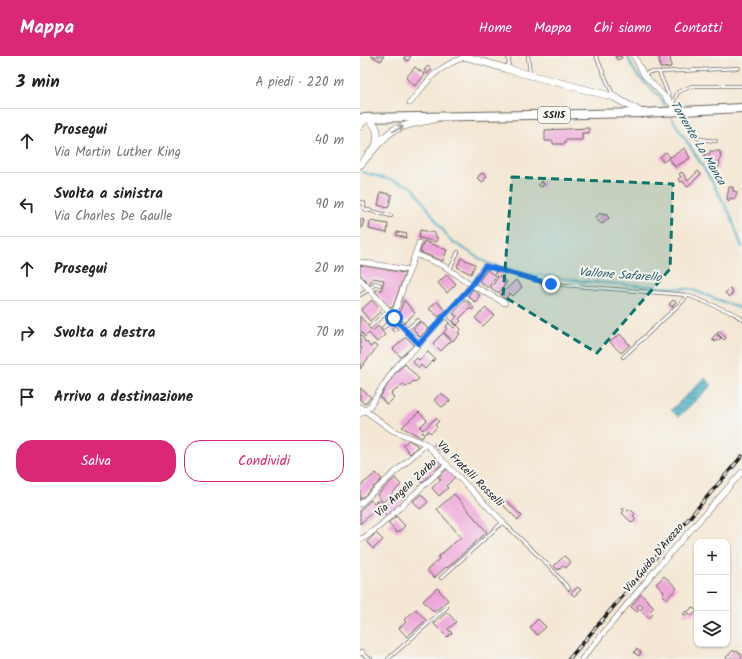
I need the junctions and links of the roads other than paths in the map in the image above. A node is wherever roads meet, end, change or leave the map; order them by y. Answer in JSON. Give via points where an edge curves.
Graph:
{"nodes":[{"id":1,"x":464,"y":56,"type":"edge"},
{"id":2,"x":508,"y":56,"type":"edge"},
{"id":3,"x":528,"y":56,"type":"edge"},
{"id":4,"x":596,"y":56,"type":"edge"},
{"id":5,"x":634,"y":56,"type":"edge"},
{"id":6,"x":479,"y":58,"type":"edge"},
{"id":7,"x":739,"y":68,"type":"dead end"},
{"id":8,"x":507,"y":69,"type":"junction"},
{"id":9,"x":659,"y":72,"type":"junction"},
{"id":10,"x":530,"y":75,"type":"junction"},
{"id":11,"x":644,"y":75,"type":"junction"},
{"id":12,"x":742,"y":86,"type":"edge"},
{"id":13,"x":614,"y":97,"type":"junction"},
{"id":14,"x":410,"y":103,"type":"dead end"},
{"id":15,"x":742,"y":108,"type":"edge"},
{"id":16,"x":673,"y":110,"type":"junction"},
{"id":17,"x":642,"y":113,"type":"junction"},
{"id":18,"x":442,"y":117,"type":"junction"},
{"id":19,"x":364,"y":118,"type":"edge"},
{"id":20,"x":360,"y":126,"type":"edge"},
{"id":21,"x":716,"y":141,"type":"dead end"},
{"id":22,"x":374,"y":149,"type":"junction"},
{"id":23,"x":360,"y":165,"type":"edge"},
{"id":24,"x":360,"y":202,"type":"edge"},
{"id":25,"x":391,"y":216,"type":"dead end"},
{"id":26,"x":419,"y":243,"type":"dead end"},
{"id":27,"x":458,"y":252,"type":"dead end"},
{"id":28,"x":415,"y":254,"type":"junction"},
{"id":29,"x":360,"y":262,"type":"edge"},
{"id":30,"x":485,"y":266,"type":"joint"},
{"id":31,"x":450,"y":269,"type":"junction"},
{"id":32,"x":410,"y":270,"type":"junction"},
{"id":33,"x":360,"y":278,"type":"edge"},
{"id":34,"x":380,"y":285,"type":"dead end"},
{"id":35,"x":472,"y":285,"type":"junction"},
{"id":36,"x":369,"y":290,"type":"junction"},
{"id":37,"x":360,"y":295,"type":"edge"},
{"id":38,"x":464,"y":295,"type":"junction"},
{"id":39,"x":687,"y":295,"type":"junction"},
{"id":40,"x":472,"y":302,"type":"dead end"},
{"id":41,"x":505,"y":303,"type":"dead end"},
{"id":42,"x":388,"y":311,"type":"junction"},
{"id":43,"x":445,"y":316,"type":"junction"},
{"id":44,"x":394,"y":317,"type":"junction"},
{"id":45,"x":742,"y":319,"type":"edge"},
{"id":46,"x":418,"y":320,"type":"dead end"},
{"id":47,"x":454,"y":326,"type":"dead end"},
{"id":48,"x":370,"y":327,"type":"dead end"},
{"id":49,"x":383,"y":328,"type":"dead end"},
{"id":50,"x":406,"y":330,"type":"junction"},
{"id":51,"x":419,"y":344,"type":"junction"},
{"id":52,"x":623,"y":357,"type":"dead end"},
{"id":53,"x":360,"y":407,"type":"edge"},
{"id":54,"x":365,"y":411,"type":"junction"},
{"id":55,"x":360,"y":414,"type":"edge"},
{"id":56,"x":426,"y":444,"type":"junction"},
{"id":57,"x":447,"y":464,"type":"junction"},
{"id":58,"x":742,"y":472,"type":"edge"},
{"id":59,"x":360,"y":504,"type":"edge"},
{"id":60,"x":503,"y":522,"type":"junction"},
{"id":61,"x":360,"y":539,"type":"edge"},
{"id":62,"x":441,"y":578,"type":"dead end"},
{"id":63,"x":570,"y":589,"type":"dead end"},
{"id":64,"x":447,"y":607,"type":"dead end"},
{"id":65,"x":361,"y":652,"type":"edge"},
{"id":66,"x":371,"y":659,"type":"edge"},
{"id":67,"x":388,"y":659,"type":"edge"},
{"id":68,"x":582,"y":659,"type":"edge"}],
"edges":[{"from":1,"to":6,"type":"main road"},
{"from":1,"to":14,"type":"street","via":[[436,72]]},
{"from":2,"to":8,"type":"lane"},
{"from":3,"to":10,"type":"lane"},
{"from":4,"to":13,"type":"lane"},
{"from":5,"to":11,"type":"street"},
{"from":6,"to":8,"type":"main road"},
{"from":7,"to":9,"type":"lane"},
{"from":8,"to":10,"type":"main road"},
{"from":9,"to":11,"type":"lane"},
{"from":9,"to":16,"type":"lane"},
{"from":10,"to":13,"type":"main road"},
{"from":11,"to":16,"type":"street"},
{"from":12,"to":16,"type":"lane","via":[[692,86],[678,92]]},
{"from":13,"to":17,"type":"main road"},
{"from":15,"to":16,"type":"main road","number":"SS115"},
{"from":16,"to":17,"type":"main road","number":"SS115"},
{"from":16,"to":21,"type":"lane","via":[[684,119],[699,139]]},
{"from":17,"to":18,"type":"main road","number":"SS115"},
{"from":18,"to":19,"type":"main road","number":"SS115"},
{"from":22,"to":18,"type":"main road","one_way":true,"via":[[394,130]]},
{"from":19,"to":20,"type":"main road"},
{"from":19,"to":22,"type":"main road","via":[[376,126],[378,139]]},
{"from":22,"to":23,"type":"main road"},
{"from":24,"to":25,"type":"lane","via":[[364,203],[364,209]]},
{"from":26,"to":28,"type":"street"},
{"from":27,"to":31,"type":"lane"},
{"from":28,"to":31,"type":"street"},
{"from":28,"to":32,"type":"street"},
{"from":29,"to":32,"type":"street"},
{"from":30,"to":35,"type":"street"},
{"from":30,"to":39,"type":"lane","via":[[551,284]]},
{"from":31,"to":35,"type":"street"},
{"from":32,"to":44,"type":"street"},
{"from":33,"to":36,"type":"street"},
{"from":34,"to":36,"type":"lane","via":[[374,283]]},
{"from":35,"to":38,"type":"street"},
{"from":35,"to":41,"type":"street"},
{"from":36,"to":37,"type":"lane"},
{"from":36,"to":42,"type":"street"},
{"from":38,"to":40,"type":"lane"},
{"from":38,"to":43,"type":"street"},
{"from":39,"to":45,"type":"lane"},
{"from":39,"to":52,"type":"lane"},
{"from":42,"to":44,"type":"street"},
{"from":42,"to":48,"type":"lane"},
{"from":43,"to":47,"type":"lane"},
{"from":43,"to":51,"type":"street"},
{"from":44,"to":49,"type":"lane"},
{"from":44,"to":50,"type":"street"},
{"from":46,"to":50,"type":"lane"},
{"from":50,"to":51,"type":"street"},
{"from":51,"to":54,"type":"street","via":[[395,368]]},
{"from":53,"to":54,"type":"street","name":"Via Fratelli Rosselli"},
{"from":54,"to":55,"type":"street"},
{"from":54,"to":56,"type":"street","name":"Via Fratelli Rosselli","via":[[392,430]]},
{"from":56,"to":57,"type":"street","name":"Via Fratelli Rosselli"},
{"from":56,"to":59,"type":"street"},
{"from":57,"to":60,"type":"street","name":"Via Fratelli Rosselli"},
{"from":57,"to":61,"type":"street","name":"Via Angelo Zarbo","via":[[381,525]]},
{"from":58,"to":68,"type":"street","name":"Via Guido D'Arezzo","via":[[658,567]]},
{"from":60,"to":62,"type":"lane"},
{"from":60,"to":63,"type":"lane"},
{"from":64,"to":67,"type":"lane"},
{"from":65,"to":66,"type":"lane"}]}
